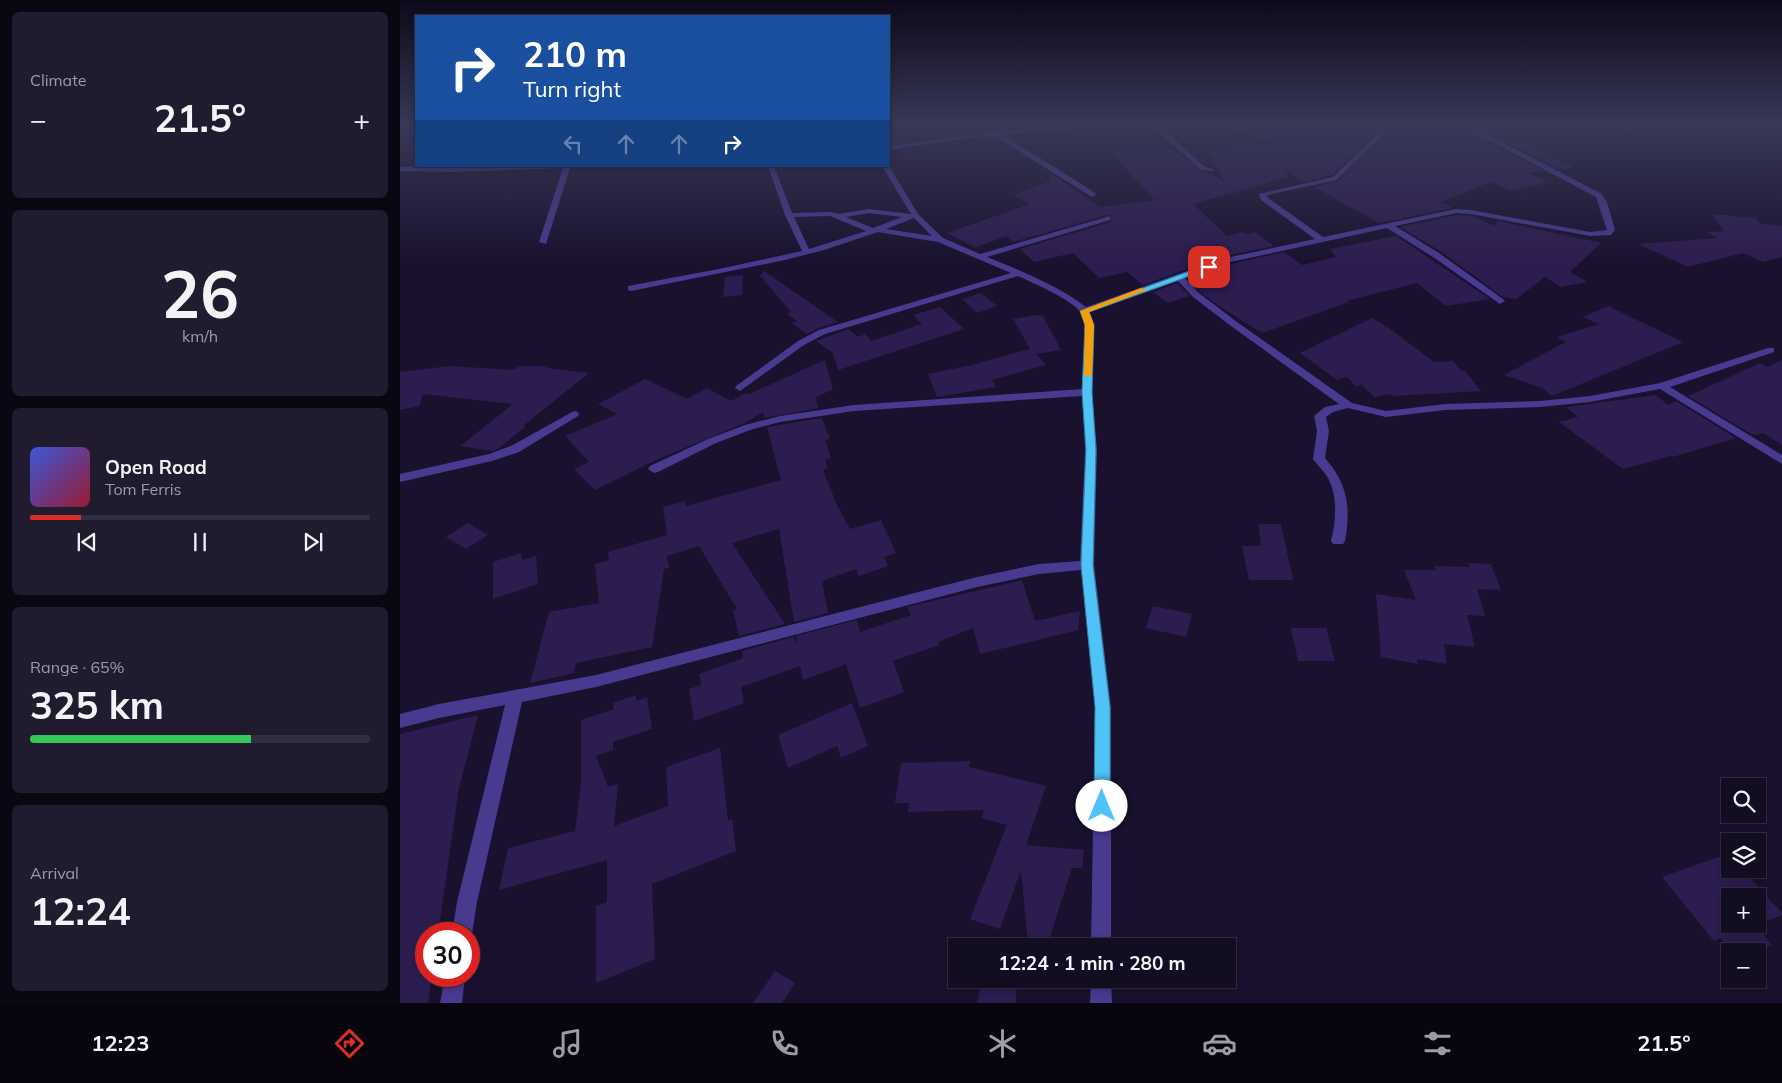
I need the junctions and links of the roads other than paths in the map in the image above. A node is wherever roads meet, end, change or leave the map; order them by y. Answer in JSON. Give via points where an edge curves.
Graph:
{"nodes":[{"id":1,"x":567,"y":170,"type":"edge"},
{"id":2,"x":772,"y":170,"type":"edge"},
{"id":3,"x":886,"y":170,"type":"edge"},
{"id":4,"x":1056,"y":170,"type":"edge"},
{"id":5,"x":1343,"y":170,"type":"edge"},
{"id":6,"x":1549,"y":170,"type":"edge"},
{"id":7,"x":1092,"y":195,"type":"dead end"},
{"id":8,"x":789,"y":215,"type":"junction"},
{"id":9,"x":839,"y":216,"type":"junction"},
{"id":10,"x":913,"y":216,"type":"junction"},
{"id":11,"x":1107,"y":218,"type":"dead end"},
{"id":12,"x":1387,"y":225,"type":"junction"},
{"id":13,"x":876,"y":230,"type":"junction"},
{"id":14,"x":940,"y":240,"type":"junction"},
{"id":15,"x":1321,"y":240,"type":"junction"},
{"id":16,"x":543,"y":242,"type":"dead end"},
{"id":17,"x":807,"y":252,"type":"junction"},
{"id":18,"x":977,"y":257,"type":"junction"},
{"id":19,"x":1019,"y":272,"type":"junction"},
{"id":20,"x":1179,"y":277,"type":"junction"},
{"id":21,"x":631,"y":288,"type":"dead end"},
{"id":22,"x":1500,"y":301,"type":"dead end"},
{"id":23,"x":1085,"y":311,"type":"junction"},
{"id":24,"x":1771,"y":350,"type":"dead end"},
{"id":25,"x":1662,"y":386,"type":"junction"},
{"id":26,"x":740,"y":388,"type":"dead end"},
{"id":27,"x":1087,"y":392,"type":"junction"},
{"id":28,"x":1348,"y":405,"type":"junction"},
{"id":29,"x":574,"y":414,"type":"dead end"},
{"id":30,"x":1782,"y":460,"type":"edge"},
{"id":31,"x":654,"y":469,"type":"dead end"},
{"id":32,"x":400,"y":478,"type":"edge"},
{"id":33,"x":1338,"y":541,"type":"dead end"},
{"id":34,"x":1087,"y":565,"type":"junction"},
{"id":35,"x":515,"y":698,"type":"junction"},
{"id":36,"x":400,"y":721,"type":"edge"},
{"id":37,"x":464,"y":922,"type":"edge"},
{"id":38,"x":1101,"y":938,"type":"edge"},
{"id":39,"x":453,"y":987,"type":"edge"},
{"id":40,"x":1101,"y":988,"type":"edge"},
{"id":41,"x":451,"y":1003,"type":"edge"},
{"id":42,"x":1101,"y":1003,"type":"edge"}],
"edges":[{"from":1,"to":16,"type":"street"},
{"from":2,"to":8,"type":"street"},
{"from":3,"to":10,"type":"street"},
{"from":4,"to":7,"type":"street"},
{"from":5,"to":15,"type":"street","via":[[1334,178],[1263,194],[1264,198]]},
{"from":6,"to":12,"type":"street","via":[[1599,196],[1611,230],[1608,233],[1590,234],[1463,211]]},
{"from":8,"to":9,"type":"street","via":[[819,213]]},
{"from":8,"to":17,"type":"street"},
{"from":9,"to":10,"type":"street","via":[[869,211]]},
{"from":9,"to":13,"type":"street"},
{"from":10,"to":13,"type":"street"},
{"from":10,"to":14,"type":"street"},
{"from":11,"to":18,"type":"street"},
{"from":12,"to":15,"type":"street"},
{"from":12,"to":22,"type":"street"},
{"from":13,"to":14,"type":"street"},
{"from":13,"to":17,"type":"street"},
{"from":14,"to":18,"type":"street"},
{"from":15,"to":20,"type":"street","via":[[1224,262]]},
{"from":17,"to":21,"type":"street"},
{"from":18,"to":19,"type":"street"},
{"from":19,"to":23,"type":"street","via":[[1067,297]]},
{"from":19,"to":26,"type":"street","via":[[822,332],[801,343]]},
{"from":20,"to":23,"type":"street"},
{"from":20,"to":28,"type":"street","via":[[1196,295],[1234,324]]},
{"from":23,"to":27,"type":"street","via":[[1089,325]]},
{"from":24,"to":25,"type":"street"},
{"from":25,"to":28,"type":"street","via":[[1590,399],[1540,404],[1445,406],[1386,414]]},
{"from":25,"to":30,"type":"street"},
{"from":27,"to":31,"type":"street","via":[[854,408],[780,419],[712,441]]},
{"from":27,"to":34,"type":"street","via":[[1091,450]]},
{"from":28,"to":33,"type":"street","via":[[1328,409],[1320,416],[1323,431],[1319,459],[1333,477],[1340,494],[1341,530]]},
{"from":29,"to":32,"type":"street","via":[[515,449]]},
{"from":34,"to":35,"type":"street","via":[[1039,569],[977,582],[596,682]]},
{"from":34,"to":38,"type":"street","via":[[1103,707]]},
{"from":35,"to":36,"type":"street"},
{"from":35,"to":37,"type":"street"},
{"from":39,"to":41,"type":"street"},
{"from":40,"to":42,"type":"street"}]}
